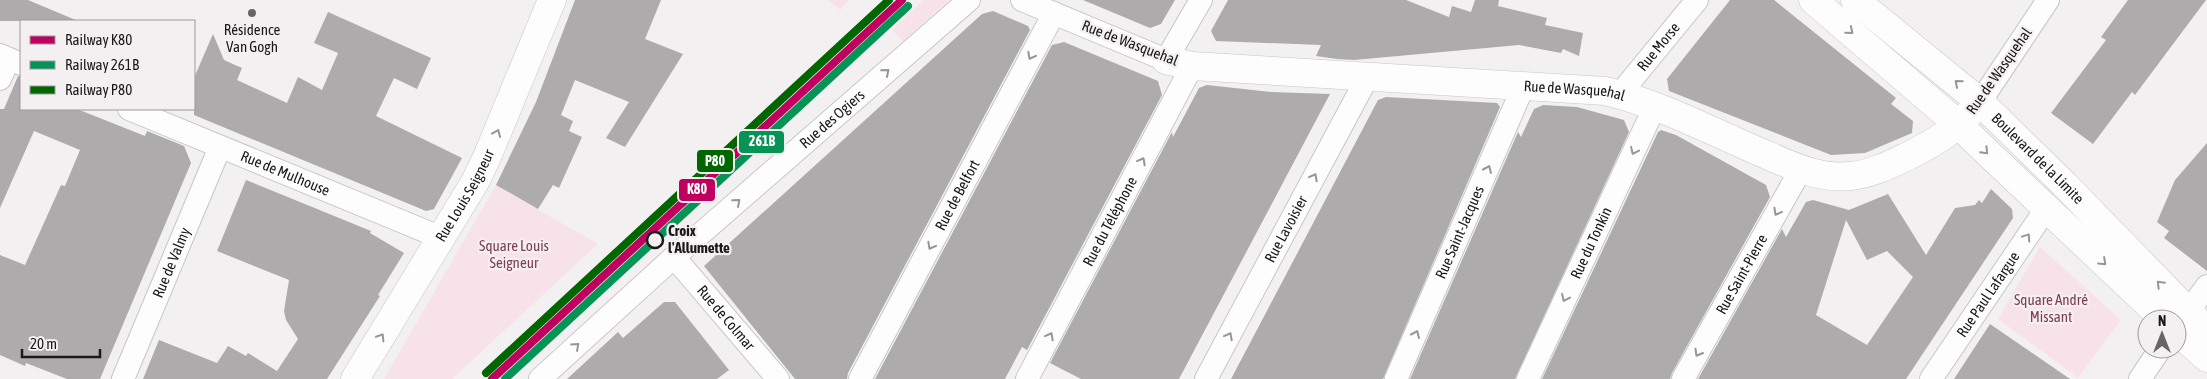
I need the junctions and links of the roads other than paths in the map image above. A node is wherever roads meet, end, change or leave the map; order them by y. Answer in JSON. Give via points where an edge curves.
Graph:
{"nodes":[{"id":1,"x":552,"y":0,"type":"edge"},
{"id":2,"x":969,"y":0,"type":"edge"},
{"id":3,"x":1022,"y":0,"type":"edge"},
{"id":4,"x":1201,"y":0,"type":"edge"},
{"id":5,"x":1697,"y":0,"type":"edge"},
{"id":6,"x":1813,"y":0,"type":"edge"},
{"id":7,"x":1855,"y":0,"type":"edge"},
{"id":8,"x":2048,"y":0,"type":"edge"},
{"id":9,"x":1054,"y":14,"type":"junction"},
{"id":10,"x":1166,"y":60,"type":"junction"},
{"id":11,"x":1192,"y":66,"type":"junction"},
{"id":12,"x":1367,"y":78,"type":"junction"},
{"id":13,"x":1524,"y":85,"type":"junction"},
{"id":14,"x":1620,"y":94,"type":"junction"},
{"id":15,"x":1980,"y":102,"type":"junction"},
{"id":16,"x":1655,"y":106,"type":"junction"},
{"id":17,"x":131,"y":110,"type":"edge"},
{"id":18,"x":1960,"y":125,"type":"junction"},
{"id":19,"x":220,"y":146,"type":"junction"},
{"id":20,"x":1801,"y":169,"type":"junction"},
{"id":21,"x":2046,"y":209,"type":"junction"},
{"id":22,"x":442,"y":238,"type":"junction"},
{"id":23,"x":674,"y":257,"type":"junction"},
{"id":24,"x":2207,"y":286,"type":"edge"},
{"id":25,"x":2162,"y":309,"type":"edge"},
{"id":26,"x":2166,"y":309,"type":"edge"},
{"id":27,"x":2187,"y":309,"type":"edge"},
{"id":28,"x":2187,"y":325,"type":"edge"},
{"id":29,"x":2207,"y":331,"type":"edge"},
{"id":30,"x":2187,"y":334,"type":"edge"},
{"id":31,"x":2207,"y":358,"type":"edge"},
{"id":32,"x":2153,"y":359,"type":"edge"},
{"id":33,"x":123,"y":379,"type":"edge"},
{"id":34,"x":355,"y":379,"type":"edge"},
{"id":35,"x":540,"y":379,"type":"edge"},
{"id":36,"x":778,"y":379,"type":"edge"},
{"id":37,"x":860,"y":379,"type":"edge"},
{"id":38,"x":1027,"y":379,"type":"edge"},
{"id":39,"x":1206,"y":379,"type":"edge"},
{"id":40,"x":1396,"y":379,"type":"edge"},
{"id":41,"x":1528,"y":379,"type":"edge"},
{"id":42,"x":1683,"y":379,"type":"edge"},
{"id":43,"x":1931,"y":379,"type":"edge"},
{"id":44,"x":2140,"y":379,"type":"edge"}],
"edges":[{"from":22,"to":1,"type":"street","name":"Rue Louis Seigneur","one_way":true,"via":[[487,157]]},
{"from":23,"to":2,"type":"street","name":"Rue des Ogiers","one_way":true},
{"from":3,"to":9,"type":"street","name":"Rue de Wasquehal"},
{"from":4,"to":10,"type":"street"},
{"from":5,"to":14,"type":"street","name":"Rue Morse"},
{"from":6,"to":18,"type":"street","name":"Boulevard de la Limite","one_way":true},
{"from":15,"to":7,"type":"street","name":"Boulevard de la Limite","one_way":true},
{"from":8,"to":15,"type":"street","name":"Rue de Wasquehal"},
{"from":9,"to":10,"type":"street","name":"Rue de Wasquehal"},
{"from":9,"to":37,"type":"street","name":"Rue de Belfort","one_way":true},
{"from":10,"to":11,"type":"street","name":"Rue de Wasquehal"},
{"from":11,"to":12,"type":"street","name":"Rue de Wasquehal"},
{"from":38,"to":11,"type":"street","name":"Rue du Téléphone","one_way":true},
{"from":12,"to":13,"type":"street","name":"Rue de Wasquehal"},
{"from":39,"to":12,"type":"street","name":"Rue Lavoisier","one_way":true},
{"from":13,"to":14,"type":"street","name":"Rue de Wasquehal"},
{"from":40,"to":13,"type":"street","name":"Rue Saint-Jacques","one_way":true},
{"from":14,"to":16,"type":"street","name":"Rue de Wasquehal"},
{"from":15,"to":18,"type":"street","name":"Rue de Wasquehal"},
{"from":26,"to":15,"type":"street","name":"Boulevard de la Limite","one_way":true,"via":[[2064,184]]},
{"from":16,"to":20,"type":"street","name":"Rue de Wasquehal"},
{"from":16,"to":41,"type":"street","name":"Rue du Tonkin","one_way":true},
{"from":17,"to":19,"type":"street","name":"Rue de Mulhouse"},
{"from":18,"to":20,"type":"street","name":"Rue de Wasquehal","via":[[1924,148],[1870,172],[1838,176]]},
{"from":18,"to":21,"type":"street","name":"Boulevard de la Limite","one_way":true},
{"from":19,"to":22,"type":"street","name":"Rue de Mulhouse"},
{"from":19,"to":33,"type":"street","name":"Rue de Valmy"},
{"from":20,"to":42,"type":"street","name":"Rue Saint-Pierre","one_way":true},
{"from":21,"to":25,"type":"street","name":"Boulevard de la Limite","one_way":true},
{"from":43,"to":21,"type":"street","name":"Rue Paul Lafargue","one_way":true},
{"from":34,"to":22,"type":"street","name":"Rue Louis Seigneur","one_way":true},
{"from":35,"to":23,"type":"street","name":"Rue des Ogiers","one_way":true},
{"from":23,"to":36,"type":"street","name":"Rue de Colmar"},
{"from":24,"to":27,"type":"street"},
{"from":28,"to":29,"type":"street","name":"Boulevard de la Limite"},
{"from":30,"to":31,"type":"street","name":"Boulevard de la Limite"},
{"from":32,"to":44,"type":"street"}]}
